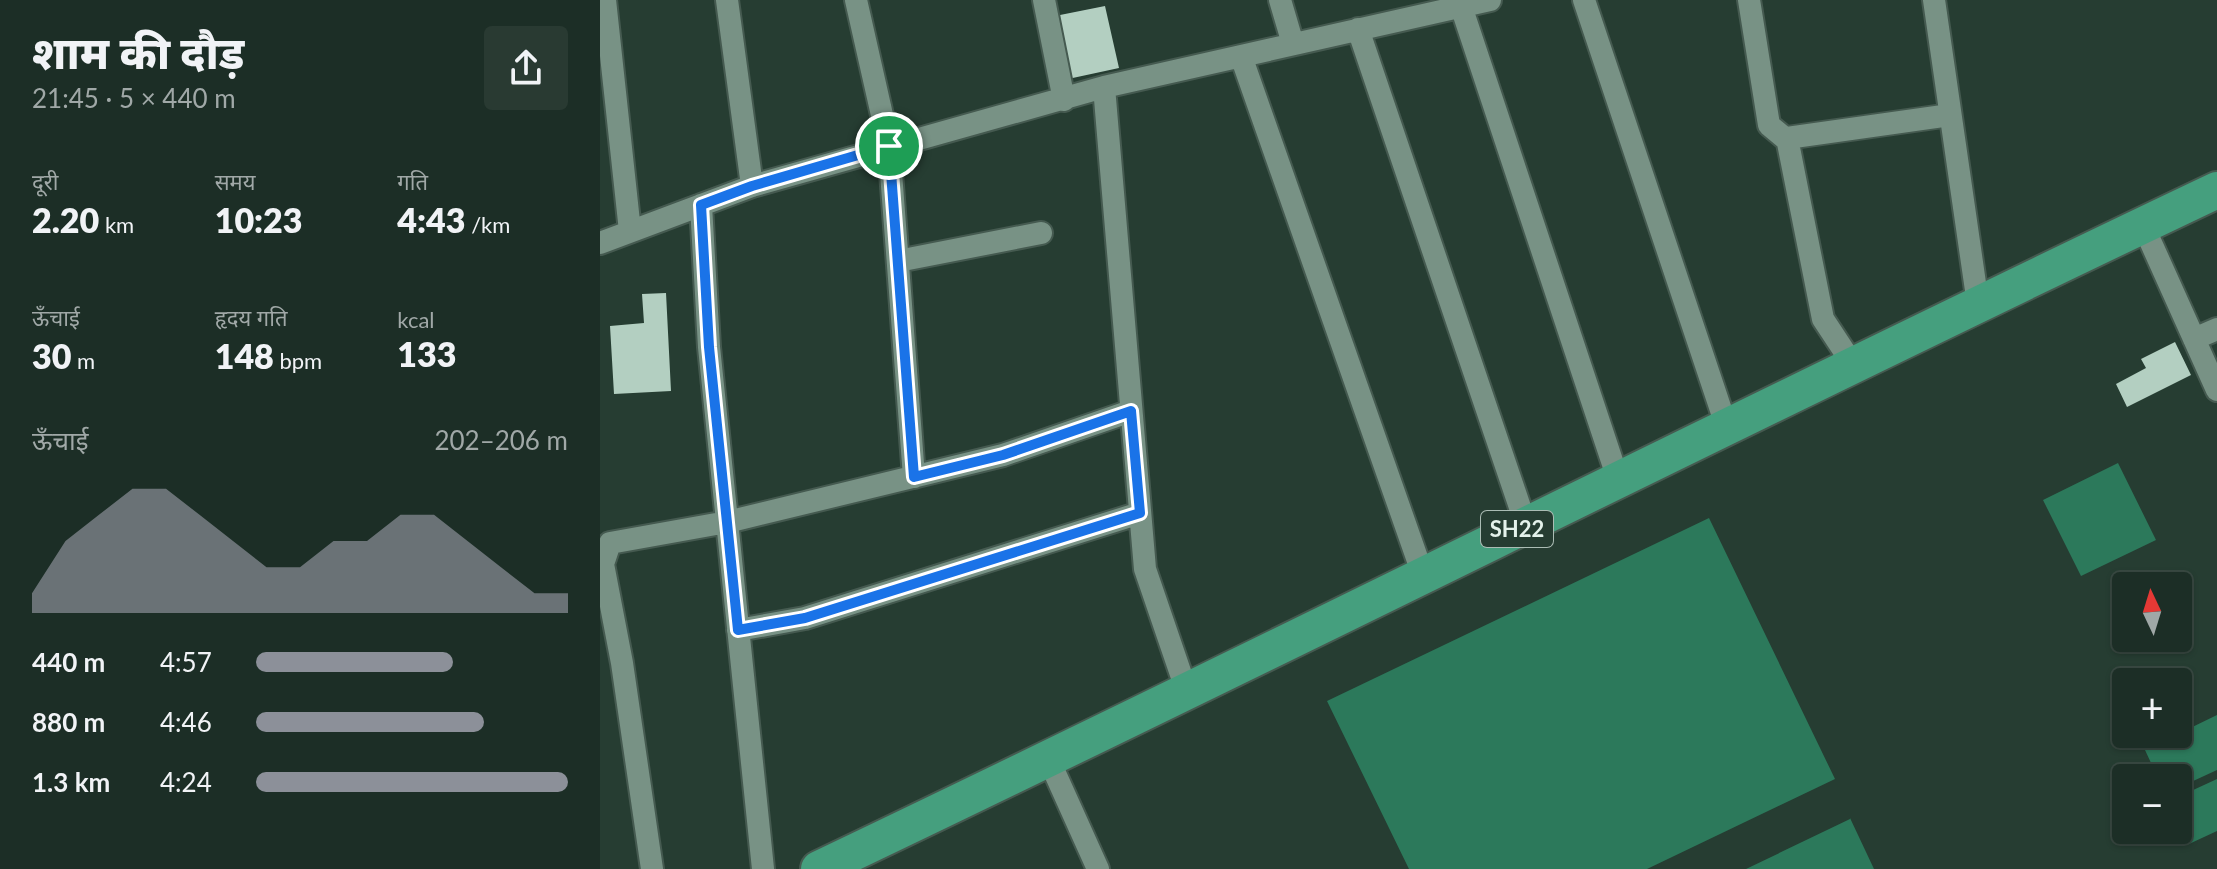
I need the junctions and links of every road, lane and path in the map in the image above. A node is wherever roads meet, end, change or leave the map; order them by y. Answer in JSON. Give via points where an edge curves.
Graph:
{"nodes":[{"id":1,"x":605,"y":0,"type":"edge"},
{"id":2,"x":727,"y":0,"type":"edge"},
{"id":3,"x":856,"y":0,"type":"edge"},
{"id":4,"x":1044,"y":0,"type":"edge"},
{"id":5,"x":1280,"y":0,"type":"edge"},
{"id":6,"x":1490,"y":0,"type":"edge"},
{"id":7,"x":1584,"y":0,"type":"edge"},
{"id":8,"x":1749,"y":0,"type":"edge"},
{"id":9,"x":1934,"y":0,"type":"edge"},
{"id":10,"x":1461,"y":6,"type":"junction"},
{"id":11,"x":1358,"y":29,"type":"junction"},
{"id":12,"x":1293,"y":44,"type":"junction"},
{"id":13,"x":1241,"y":56,"type":"junction"},
{"id":14,"x":1104,"y":87,"type":"junction"},
{"id":15,"x":1064,"y":100,"type":"junction"},
{"id":16,"x":1950,"y":115,"type":"junction"},
{"id":17,"x":1787,"y":140,"type":"junction"},
{"id":18,"x":889,"y":146,"type":"junction"},
{"id":19,"x":752,"y":186,"type":"junction"},
{"id":20,"x":2217,"y":190,"type":"edge"},
{"id":21,"x":701,"y":205,"type":"junction"},
{"id":22,"x":2143,"y":225,"type":"junction"},
{"id":23,"x":630,"y":231,"type":"junction"},
{"id":24,"x":1041,"y":233,"type":"dead end"},
{"id":25,"x":600,"y":243,"type":"edge"},
{"id":26,"x":898,"y":261,"type":"junction"},
{"id":27,"x":1978,"y":304,"type":"junction"},
{"id":28,"x":2217,"y":329,"type":"edge"},
{"id":29,"x":2194,"y":339,"type":"junction"},
{"id":30,"x":1852,"y":363,"type":"junction"},
{"id":31,"x":2217,"y":390,"type":"edge"},
{"id":32,"x":1131,"y":411,"type":"junction"},
{"id":33,"x":1726,"y":425,"type":"junction"},
{"id":34,"x":914,"y":477,"type":"junction"},
{"id":35,"x":1618,"y":479,"type":"junction"},
{"id":36,"x":1140,"y":513,"type":"junction"},
{"id":37,"x":727,"y":522,"type":"junction"},
{"id":38,"x":1526,"y":525,"type":"junction"},
{"id":39,"x":1423,"y":575,"type":"junction"},
{"id":40,"x":738,"y":630,"type":"junction"},
{"id":41,"x":1187,"y":692,"type":"junction"},
{"id":42,"x":1049,"y":760,"type":"junction"},
{"id":43,"x":652,"y":869,"type":"edge"},
{"id":44,"x":763,"y":869,"type":"edge"},
{"id":45,"x":819,"y":869,"type":"edge"},
{"id":46,"x":1098,"y":869,"type":"edge"}],
"edges":[{"from":1,"to":23,"type":"street"},
{"from":2,"to":19,"type":"street"},
{"from":3,"to":18,"type":"street"},
{"from":4,"to":15,"type":"street"},
{"from":5,"to":12,"type":"street"},
{"from":6,"to":10,"type":"street"},
{"from":7,"to":33,"type":"street"},
{"from":8,"to":17,"type":"street","via":[[1769,125]]},
{"from":9,"to":16,"type":"street"},
{"from":10,"to":11,"type":"street"},
{"from":10,"to":35,"type":"street"},
{"from":11,"to":12,"type":"street"},
{"from":11,"to":38,"type":"street"},
{"from":12,"to":13,"type":"street"},
{"from":13,"to":14,"type":"street"},
{"from":13,"to":39,"type":"street"},
{"from":14,"to":15,"type":"street"},
{"from":14,"to":32,"type":"street"},
{"from":15,"to":18,"type":"street"},
{"from":16,"to":17,"type":"street"},
{"from":16,"to":27,"type":"street"},
{"from":17,"to":30,"type":"street","via":[[1823,319]]},
{"from":18,"to":19,"type":"street"},
{"from":18,"to":26,"type":"street"},
{"from":19,"to":21,"type":"street"},
{"from":20,"to":22,"type":"main road","number":"SH22"},
{"from":21,"to":23,"type":"street"},
{"from":21,"to":37,"type":"street"},
{"from":22,"to":27,"type":"main road","number":"SH22"},
{"from":22,"to":29,"type":"street"},
{"from":23,"to":25,"type":"street"},
{"from":24,"to":26,"type":"street"},
{"from":26,"to":34,"type":"street"},
{"from":27,"to":30,"type":"main road","number":"SH22"},
{"from":28,"to":29,"type":"street"},
{"from":29,"to":31,"type":"street"},
{"from":30,"to":33,"type":"main road","number":"SH22"},
{"from":32,"to":34,"type":"street","via":[[1003,455]]},
{"from":32,"to":36,"type":"street"},
{"from":33,"to":35,"type":"main road","number":"SH22"},
{"from":34,"to":37,"type":"street"},
{"from":35,"to":38,"type":"main road","number":"SH22"},
{"from":36,"to":40,"type":"street","via":[[805,618]]},
{"from":36,"to":41,"type":"street","via":[[1145,569]]},
{"from":37,"to":40,"type":"street"},
{"from":37,"to":43,"type":"street","via":[[610,543],[603,564]]},
{"from":38,"to":39,"type":"main road","number":"SH22"},
{"from":39,"to":41,"type":"main road","number":"SH22"},
{"from":40,"to":44,"type":"street"},
{"from":41,"to":42,"type":"main road","number":"SH22"},
{"from":42,"to":45,"type":"main road","number":"SH22"},
{"from":42,"to":46,"type":"street"}]}
